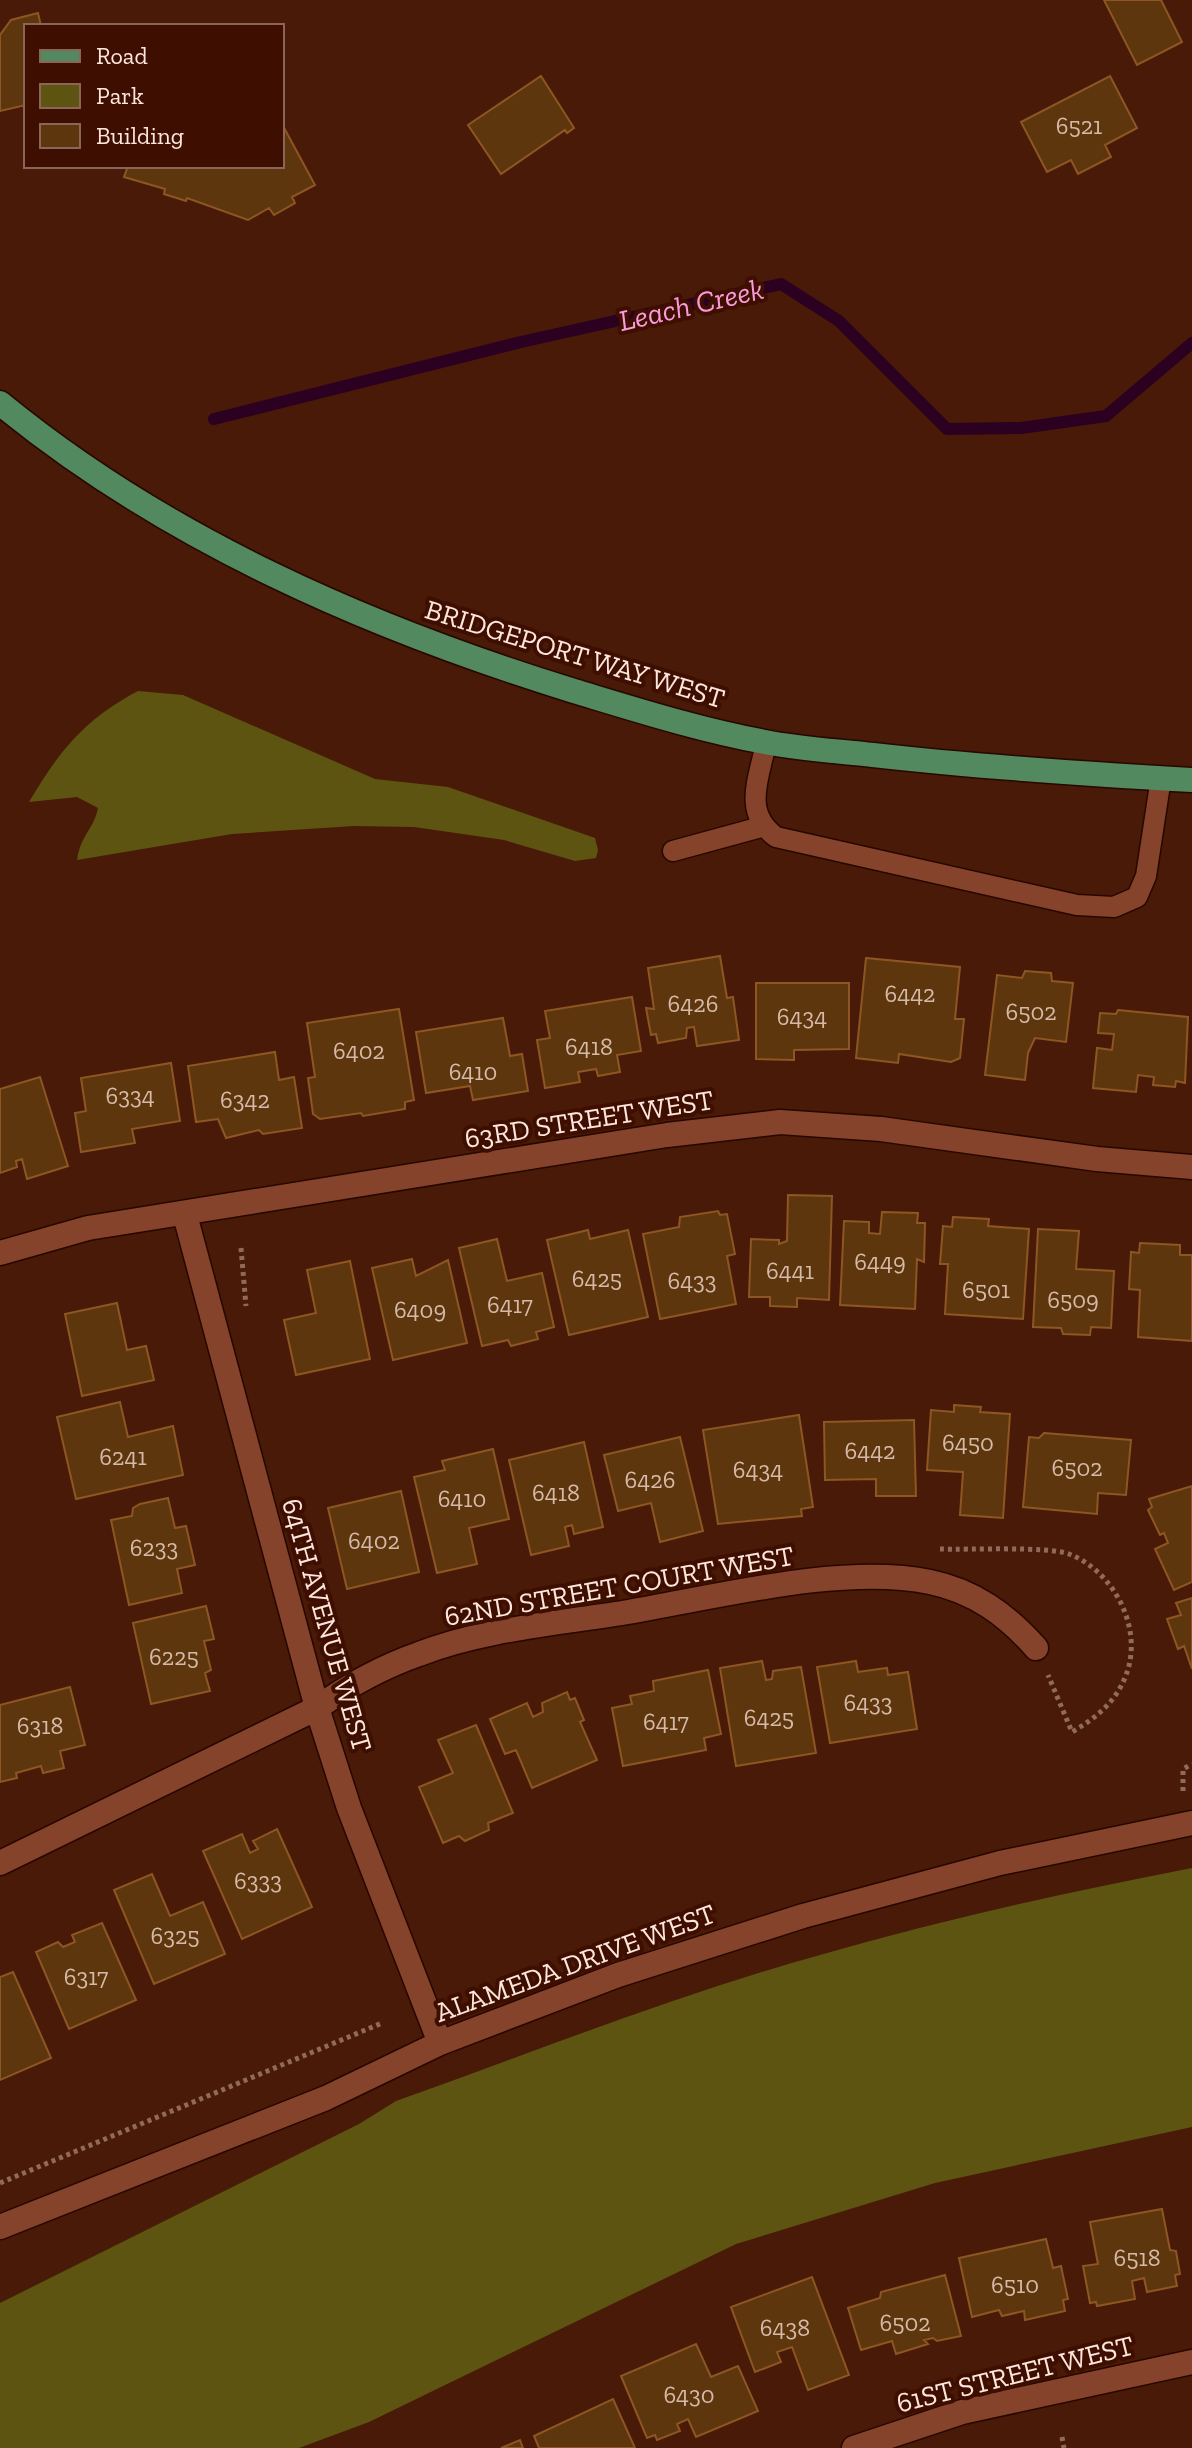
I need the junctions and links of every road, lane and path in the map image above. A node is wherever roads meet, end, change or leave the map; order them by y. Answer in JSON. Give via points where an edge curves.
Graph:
{"nodes":[{"id":1,"x":0,"y":403,"type":"edge"},
{"id":2,"x":766,"y":743,"type":"junction"},
{"id":3,"x":1161,"y":778,"type":"junction"},
{"id":4,"x":1192,"y":780,"type":"edge"},
{"id":5,"x":761,"y":827,"type":"junction"},
{"id":6,"x":673,"y":851,"type":"dead end"},
{"id":7,"x":1192,"y":1167,"type":"edge"},
{"id":8,"x":185,"y":1215,"type":"junction"},
{"id":9,"x":241,"y":1248,"type":"dead end"},
{"id":10,"x":0,"y":1253,"type":"edge"},
{"id":11,"x":246,"y":1308,"type":"dead end"},
{"id":12,"x":924,"y":1548,"type":"dead end"},
{"id":13,"x":1036,"y":1648,"type":"joint"},
{"id":14,"x":317,"y":1708,"type":"junction"},
{"id":15,"x":1192,"y":1764,"type":"edge"},
{"id":16,"x":1183,"y":1791,"type":"dead end"},
{"id":17,"x":1192,"y":1823,"type":"edge"},
{"id":18,"x":0,"y":1863,"type":"edge"},
{"id":19,"x":382,"y":2023,"type":"dead end"},
{"id":20,"x":440,"y":2043,"type":"junction"},
{"id":21,"x":0,"y":2183,"type":"edge"},
{"id":22,"x":0,"y":2227,"type":"edge"},
{"id":23,"x":1192,"y":2362,"type":"edge"},
{"id":24,"x":1062,"y":2437,"type":"dead end"},
{"id":25,"x":854,"y":2448,"type":"edge"},
{"id":26,"x":1064,"y":2448,"type":"edge"}],
"edges":[{"from":1,"to":2,"type":"main road","name":"BRIDGEPORT WAY WEST","via":[[32,430],[219,548],[380,623],[615,704]]},
{"from":2,"to":3,"type":"main road","name":"BRIDGEPORT WAY WEST"},
{"from":2,"to":5,"type":"lane","via":[[754,808]]},
{"from":3,"to":4,"type":"main road","name":"BRIDGEPORT WAY WEST"},
{"from":3,"to":5,"type":"lane","via":[[1146,876],[1137,897],[1114,907],[1077,905],[790,843]]},
{"from":5,"to":6,"type":"lane"},
{"from":7,"to":8,"type":"street","name":"63RD STREET WEST","via":[[881,1129],[780,1122],[667,1135]]},
{"from":8,"to":10,"type":"street","name":"63RD STREET WEST","via":[[88,1228]]},
{"from":8,"to":14,"type":"street","name":"64TH AVENUE WEST"},
{"from":9,"to":11,"type":"path"},
{"from":12,"to":13,"type":"path","via":[[1051,1551],[1091,1565],[1110,1585],[1127,1617],[1127,1674],[1113,1699],[1096,1718],[1072,1732]]},
{"from":13,"to":14,"type":"street","name":"62ND STREET COURT WEST","via":[[989,1604],[957,1589],[928,1581],[853,1579],[511,1631],[421,1652],[354,1682]]},
{"from":14,"to":18,"type":"street","name":"62ND STREET COURT WEST"},
{"from":14,"to":20,"type":"street","name":"64TH AVENUE WEST","via":[[349,1808]]},
{"from":15,"to":16,"type":"path","via":[[1183,1769]]},
{"from":17,"to":20,"type":"street","name":"ALAMEDA DRIVE WEST","via":[[1000,1863],[803,1916],[618,1975]]},
{"from":19,"to":21,"type":"path"},
{"from":20,"to":22,"type":"street","name":"ALAMEDA DRIVE WEST","via":[[326,2098]]},
{"from":23,"to":25,"type":"street","name":"61ST STREET WEST","via":[[962,2412]]},
{"from":24,"to":26,"type":"path"}]}
